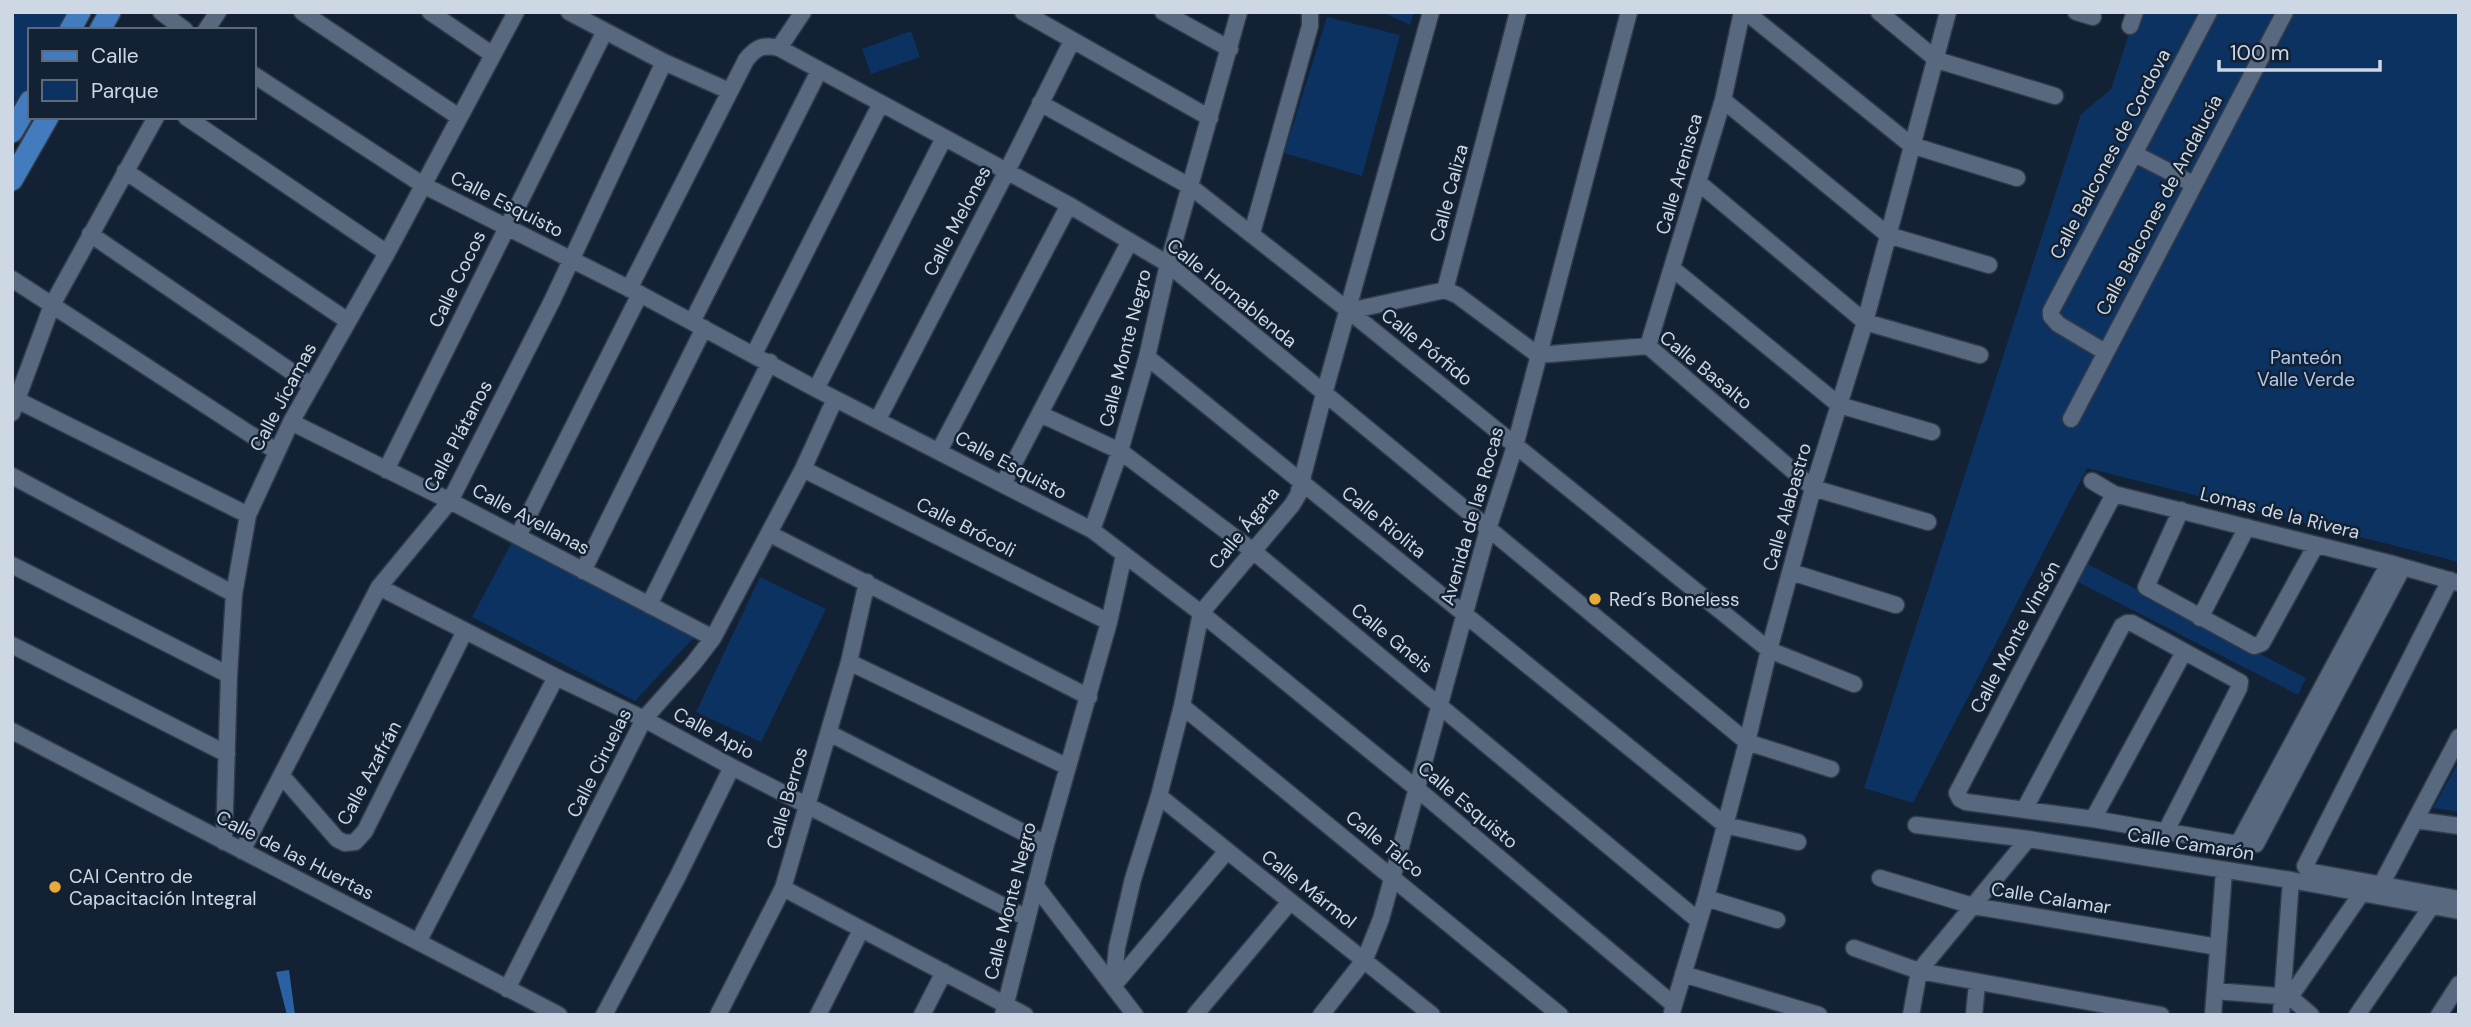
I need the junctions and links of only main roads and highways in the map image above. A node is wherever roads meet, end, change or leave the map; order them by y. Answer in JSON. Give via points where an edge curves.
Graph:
{"nodes":[{"id":1,"x":80,"y":12,"type":"edge"},
{"id":2,"x":110,"y":12,"type":"edge"},
{"id":3,"x":71,"y":28,"type":"edge"},
{"id":4,"x":101,"y":28,"type":"edge"},
{"id":5,"x":28,"y":105,"type":"edge"},
{"id":6,"x":47,"y":119,"type":"edge"},
{"id":7,"x":12,"y":132,"type":"edge"},
{"id":8,"x":12,"y":180,"type":"edge"}],
"edges":[{"from":1,"to":3,"type":"main road"},
{"from":2,"to":4,"type":"main road"},
{"from":5,"to":7,"type":"main road"},
{"from":6,"to":8,"type":"main road"}]}
